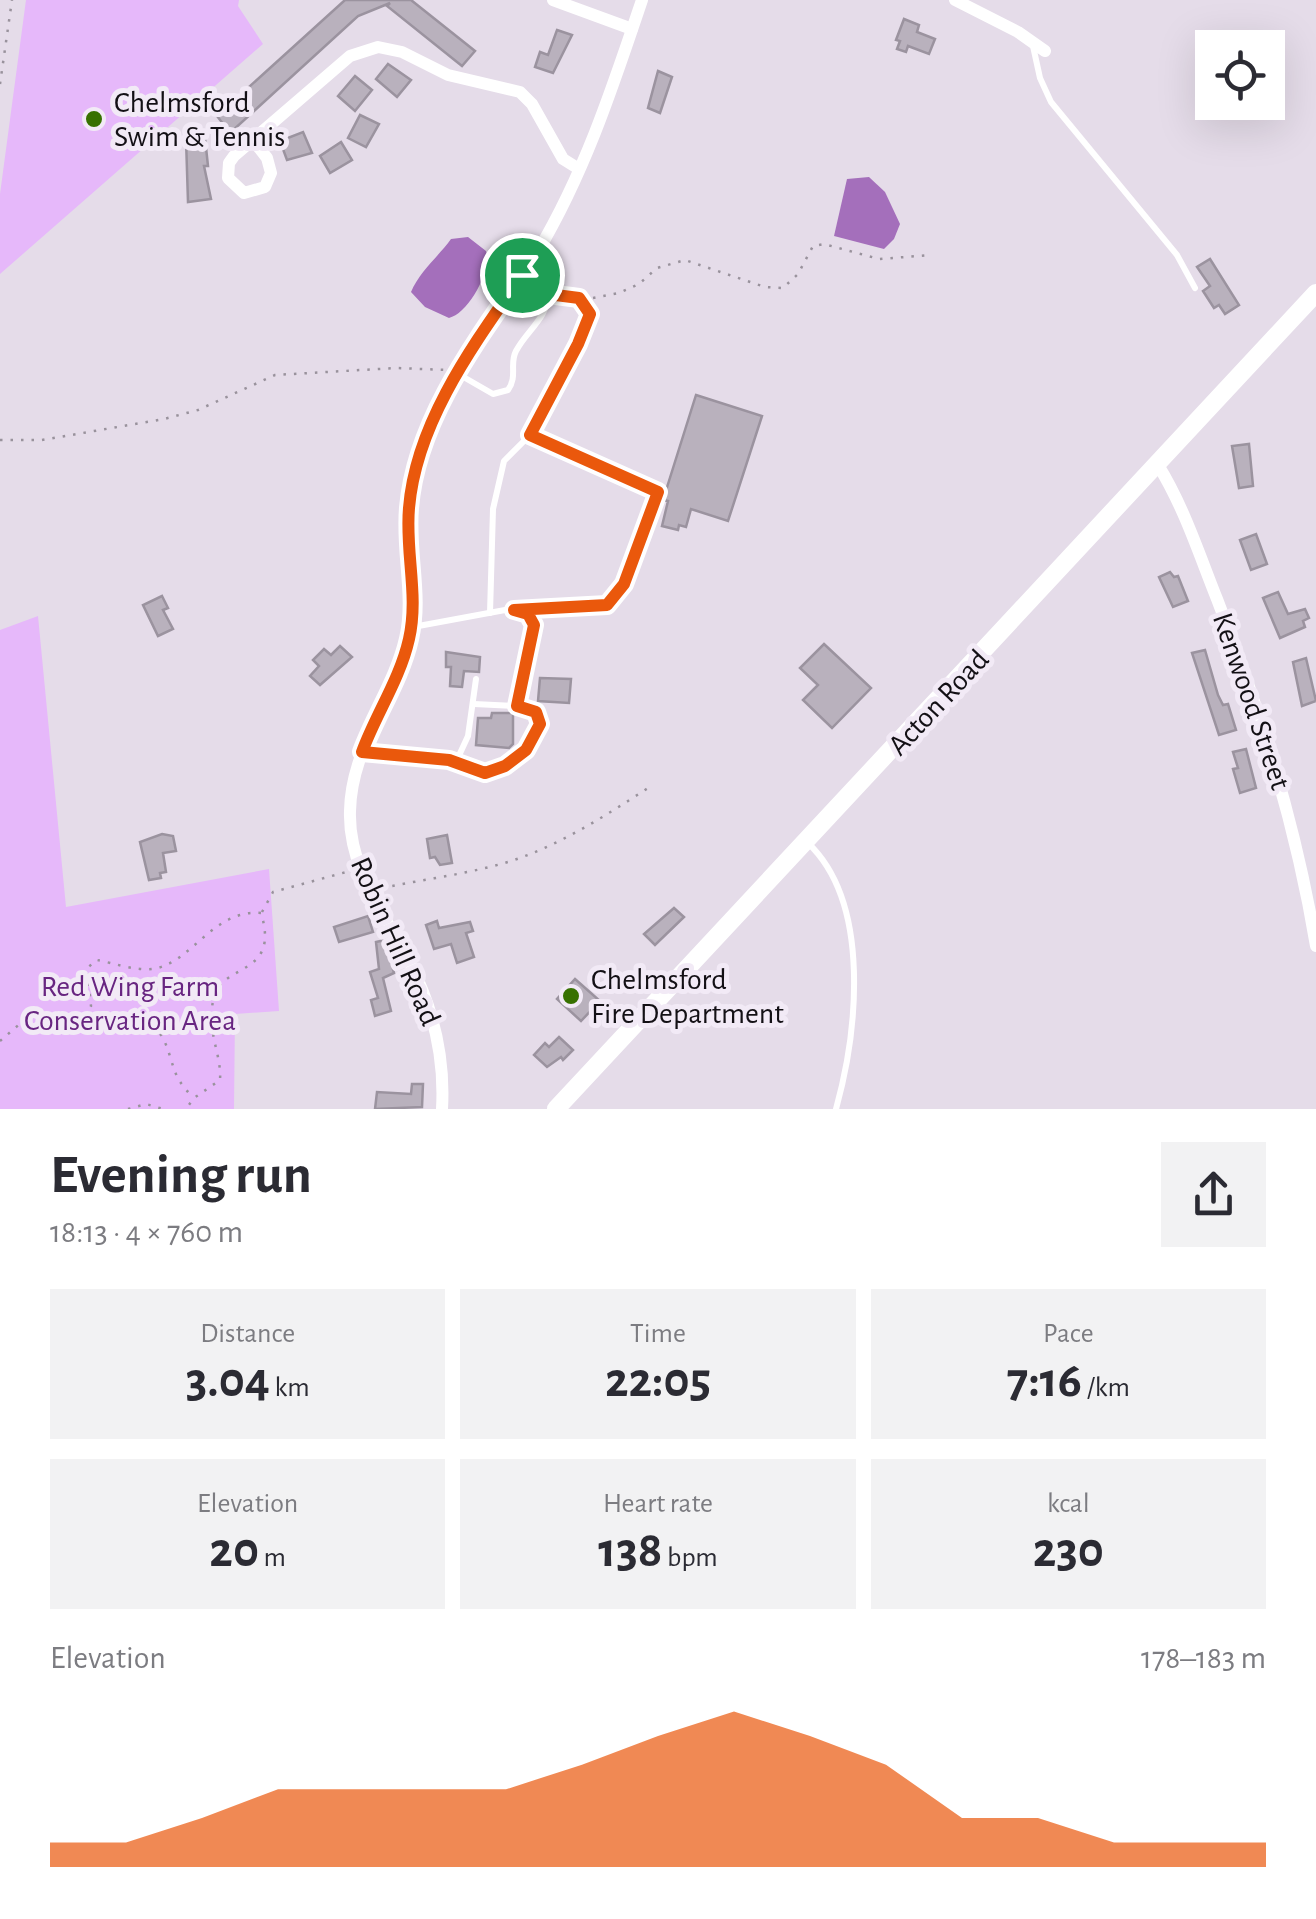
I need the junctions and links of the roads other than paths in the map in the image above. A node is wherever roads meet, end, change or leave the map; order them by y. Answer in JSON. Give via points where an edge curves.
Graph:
{"nodes":[{"id":1,"x":553,"y":0,"type":"edge"},
{"id":2,"x":642,"y":0,"type":"edge"},
{"id":3,"x":955,"y":0,"type":"edge"},
{"id":4,"x":632,"y":28,"type":"junction"},
{"id":5,"x":1031,"y":40,"type":"junction"},
{"id":6,"x":1045,"y":51,"type":"dead end"},
{"id":7,"x":253,"y":140,"type":"dead end"},
{"id":8,"x":579,"y":169,"type":"junction"},
{"id":9,"x":522,"y":275,"type":"junction"},
{"id":10,"x":1195,"y":288,"type":"dead end"},
{"id":11,"x":1316,"y":293,"type":"edge"},
{"id":12,"x":548,"y":294,"type":"junction"},
{"id":13,"x":458,"y":374,"type":"junction"},
{"id":14,"x":530,"y":435,"type":"junction"},
{"id":15,"x":1158,"y":465,"type":"junction"},
{"id":16,"x":514,"y":610,"type":"junction"},
{"id":17,"x":490,"y":613,"type":"junction"},
{"id":18,"x":412,"y":627,"type":"junction"},
{"id":19,"x":476,"y":678,"type":"dead end"},
{"id":20,"x":474,"y":704,"type":"junction"},
{"id":21,"x":517,"y":706,"type":"junction"},
{"id":22,"x":362,"y":752,"type":"junction"},
{"id":23,"x":456,"y":762,"type":"junction"},
{"id":24,"x":806,"y":842,"type":"junction"},
{"id":25,"x":1316,"y":946,"type":"edge"},
{"id":26,"x":442,"y":1109,"type":"edge"},
{"id":27,"x":556,"y":1109,"type":"edge"},
{"id":28,"x":836,"y":1109,"type":"edge"}],
"edges":[{"from":1,"to":4,"type":"street"},
{"from":2,"to":4,"type":"street","name":"Robin Hill Road"},
{"from":3,"to":5,"type":"street"},
{"from":4,"to":8,"type":"street","name":"Robin Hill Road"},
{"from":5,"to":6,"type":"street"},
{"from":5,"to":10,"type":"lane","via":[[1051,102],[1177,254]]},
{"from":7,"to":8,"type":"street","via":[[350,56],[378,46],[448,75],[520,92],[563,159]]},
{"from":8,"to":9,"type":"street","name":"Robin Hill Road"},
{"from":9,"to":12,"type":"lane"},
{"from":9,"to":13,"type":"street","name":"Robin Hill Road"},
{"from":11,"to":15,"type":"main road","name":"Acton Road"},
{"from":12,"to":13,"type":"lane","via":[[543,314],[516,352],[508,390],[493,394]]},
{"from":12,"to":14,"type":"lane","via":[[582,300],[590,314]]},
{"from":13,"to":18,"type":"street","name":"Robin Hill Road","via":[[413,480]]},
{"from":14,"to":16,"type":"lane","via":[[658,492],[624,584],[607,605]]},
{"from":14,"to":17,"type":"lane","via":[[504,462],[499,479]]},
{"from":15,"to":24,"type":"main road","name":"Acton Road"},
{"from":15,"to":25,"type":"street","name":"Kenwood Street","via":[[1187,522],[1284,790]]},
{"from":16,"to":17,"type":"lane"},
{"from":16,"to":21,"type":"lane","via":[[528,614],[534,625]]},
{"from":17,"to":18,"type":"lane"},
{"from":18,"to":22,"type":"street","name":"Robin Hill Road"},
{"from":19,"to":20,"type":"lane"},
{"from":20,"to":21,"type":"lane"},
{"from":20,"to":23,"type":"lane"},
{"from":21,"to":23,"type":"lane","via":[[539,718],[526,750],[485,773]]},
{"from":22,"to":23,"type":"lane"},
{"from":22,"to":26,"type":"street","name":"Robin Hill Road","via":[[351,837],[432,1015]]},
{"from":24,"to":27,"type":"main road","name":"Acton Road"},
{"from":24,"to":28,"type":"lane","via":[[842,902],[853,957],[852,1014]]}]}
